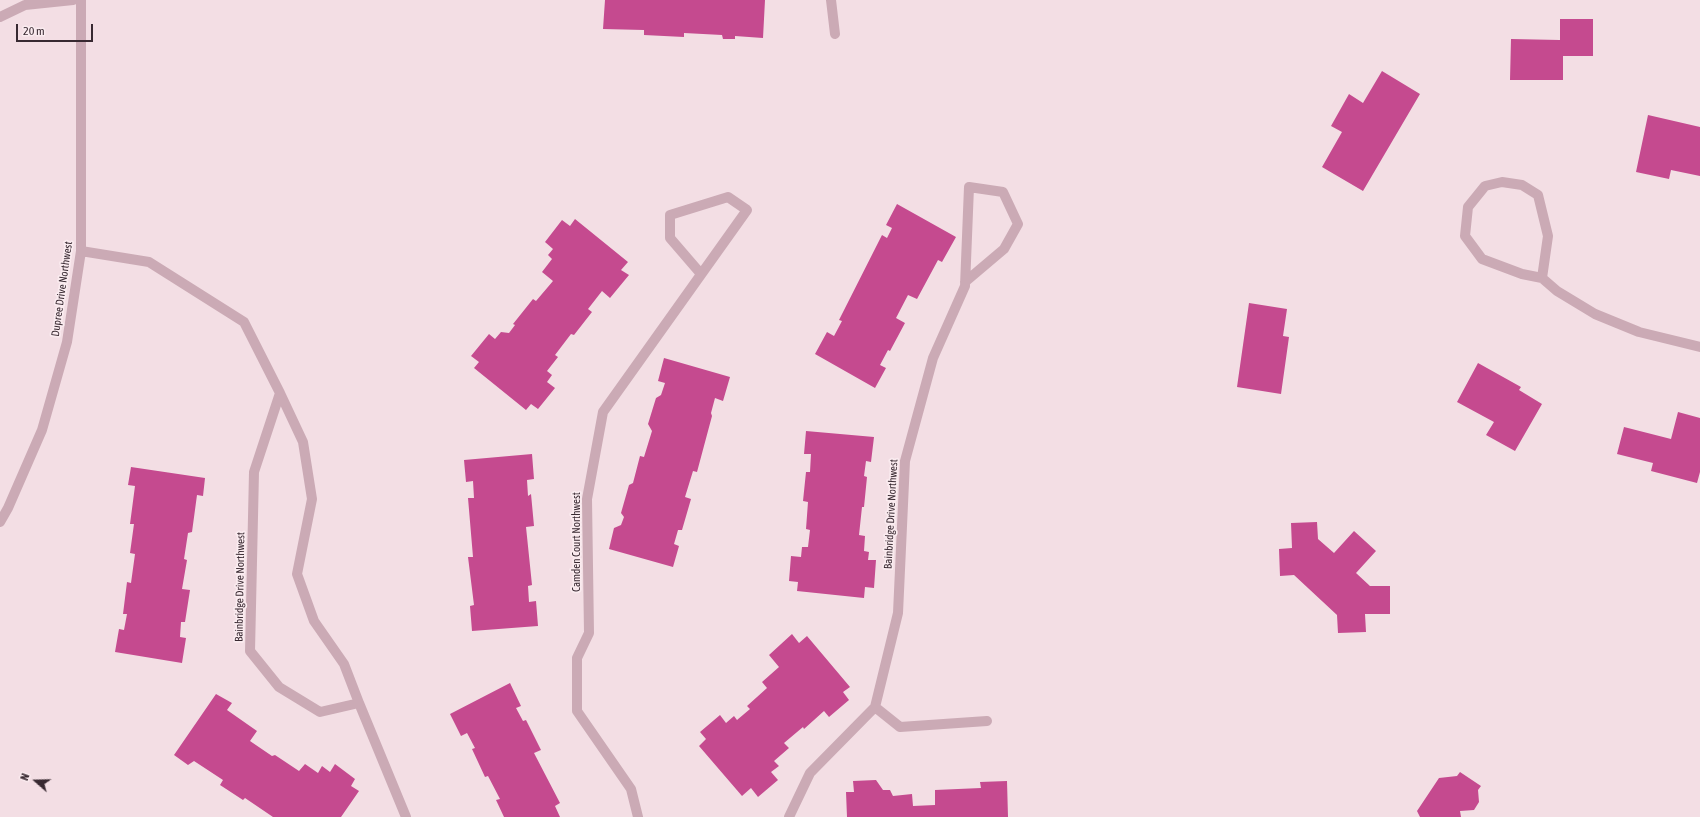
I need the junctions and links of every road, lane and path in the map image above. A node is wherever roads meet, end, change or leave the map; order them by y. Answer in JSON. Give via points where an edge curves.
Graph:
{"nodes":[{"id":1,"x":73,"y":0,"type":"edge"},
{"id":2,"x":81,"y":0,"type":"edge"},
{"id":3,"x":831,"y":0,"type":"edge"},
{"id":4,"x":0,"y":17,"type":"edge"},
{"id":5,"x":835,"y":34,"type":"dead end"},
{"id":6,"x":81,"y":251,"type":"junction"},
{"id":7,"x":701,"y":274,"type":"junction"},
{"id":8,"x":1542,"y":278,"type":"junction"},
{"id":9,"x":966,"y":282,"type":"junction"},
{"id":10,"x":1700,"y":347,"type":"edge"},
{"id":11,"x":280,"y":393,"type":"junction"},
{"id":12,"x":0,"y":522,"type":"edge"},
{"id":13,"x":359,"y":703,"type":"junction"},
{"id":14,"x":875,"y":707,"type":"junction"},
{"id":15,"x":987,"y":721,"type":"dead end"},
{"id":16,"x":406,"y":817,"type":"edge"},
{"id":17,"x":638,"y":817,"type":"edge"},
{"id":18,"x":789,"y":817,"type":"edge"}],
"edges":[{"from":1,"to":4,"type":"street","via":[[24,5]]},
{"from":2,"to":6,"type":"street","name":"Dupree Drive Northwest"},
{"from":3,"to":5,"type":"street"},
{"from":6,"to":11,"type":"street","via":[[149,262],[244,322]]},
{"from":6,"to":12,"type":"street","name":"Dupree Drive Northwest","via":[[67,342],[44,423]]},
{"from":7,"to":7,"type":"street","name":"Camden Court Northwest","via":[[747,210],[728,197],[670,215],[670,238]]},
{"from":7,"to":17,"type":"street","name":"Camden Court Northwest","via":[[603,412],[587,499],[589,633],[577,658],[577,710],[631,789]]},
{"from":8,"to":8,"type":"street","via":[[1548,236],[1538,195],[1522,185],[1502,182],[1486,186],[1468,207],[1466,236],[1482,259],[1522,274]]},
{"from":8,"to":10,"type":"street","via":[[1557,291],[1595,314],[1639,332]]},
{"from":9,"to":9,"type":"street","name":"Bainbridge Drive Northwest","via":[[969,187],[1003,192],[1018,224],[1004,249]]},
{"from":9,"to":14,"type":"street","name":"Bainbridge Drive Northwest","via":[[933,358],[905,461],[898,613]]},
{"from":11,"to":13,"type":"street","via":[[302,442],[312,499],[297,574],[314,621],[344,664]]},
{"from":11,"to":13,"type":"street","name":"Bainbridge Drive Northwest","via":[[254,472],[250,651],[279,687],[320,712]]},
{"from":13,"to":16,"type":"street"},
{"from":14,"to":15,"type":"street","via":[[900,728]]},
{"from":14,"to":18,"type":"street","via":[[810,772]]}]}
